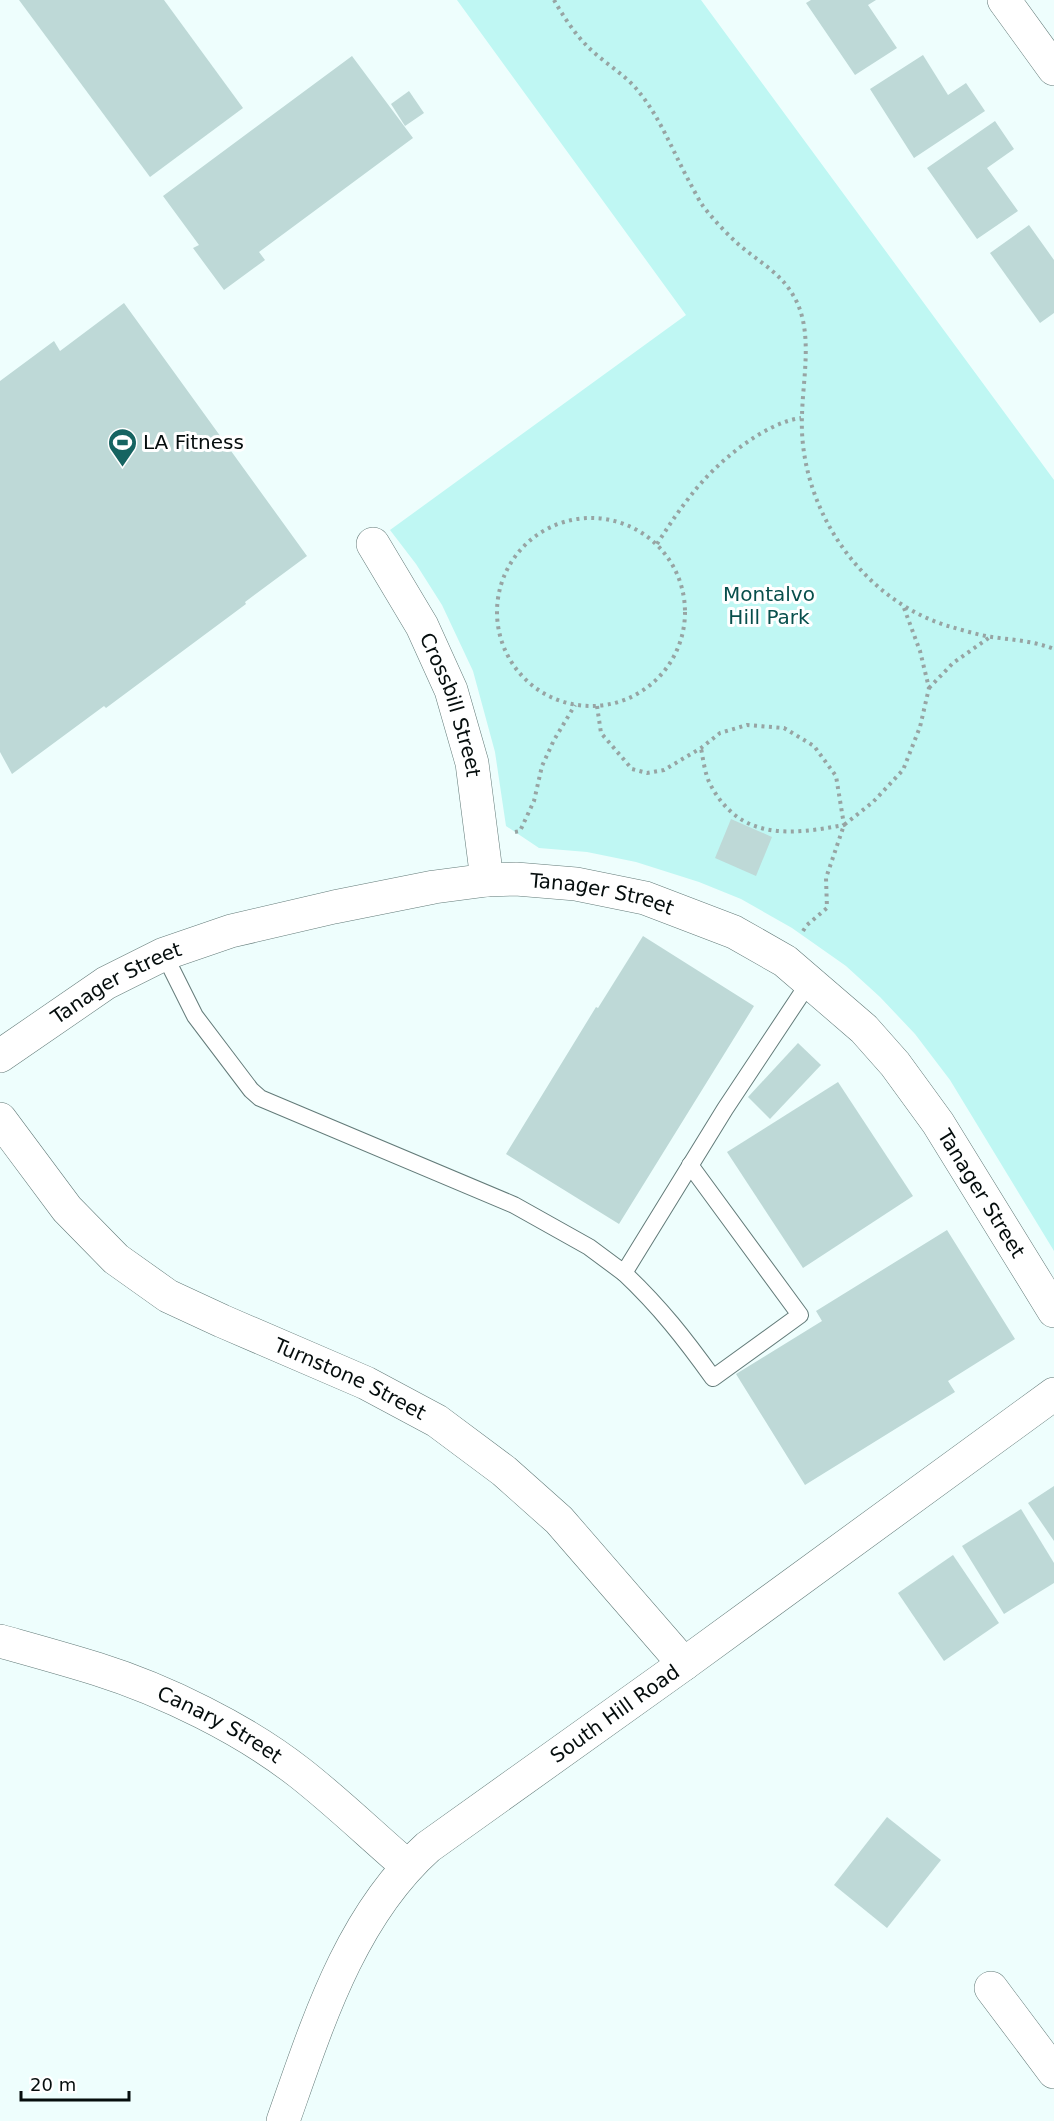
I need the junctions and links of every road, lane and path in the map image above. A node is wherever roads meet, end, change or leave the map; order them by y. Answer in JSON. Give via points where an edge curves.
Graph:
{"nodes":[{"id":1,"x":554,"y":0,"type":"edge"},
{"id":2,"x":1004,"y":0,"type":"edge"},
{"id":3,"x":1054,"y":69,"type":"edge"},
{"id":4,"x":801,"y":418,"type":"junction"},
{"id":5,"x":373,"y":544,"type":"dead end"},
{"id":6,"x":657,"y":544,"type":"junction"},
{"id":7,"x":903,"y":607,"type":"junction"},
{"id":8,"x":990,"y":637,"type":"junction"},
{"id":9,"x":1054,"y":649,"type":"edge"},
{"id":10,"x":929,"y":688,"type":"junction"},
{"id":11,"x":575,"y":705,"type":"junction"},
{"id":12,"x":597,"y":706,"type":"junction"},
{"id":13,"x":701,"y":748,"type":"junction"},
{"id":14,"x":844,"y":825,"type":"junction"},
{"id":15,"x":482,"y":838,"type":"junction"},
{"id":16,"x":487,"y":880,"type":"junction"},
{"id":17,"x":164,"y":954,"type":"junction"},
{"id":18,"x":797,"y":971,"type":"junction"},
{"id":19,"x":0,"y":1056,"type":"edge"},
{"id":20,"x":0,"y":1119,"type":"edge"},
{"id":21,"x":690,"y":1165,"type":"junction"},
{"id":22,"x":624,"y":1273,"type":"junction"},
{"id":23,"x":1054,"y":1311,"type":"edge"},
{"id":24,"x":1054,"y":1394,"type":"edge"},
{"id":25,"x":0,"y":1641,"type":"edge"},
{"id":26,"x":684,"y":1664,"type":"junction"},
{"id":27,"x":407,"y":1866,"type":"junction"},
{"id":28,"x":991,"y":1988,"type":"dead end"},
{"id":29,"x":1054,"y":2072,"type":"edge"},
{"id":30,"x":283,"y":2121,"type":"edge"}],
"edges":[{"from":1,"to":4,"type":"path","via":[[587,46],[638,90],[656,115],[703,206],[736,242],[780,277],[794,295],[804,319]]},
{"from":2,"to":3,"type":"street"},
{"from":4,"to":6,"type":"path","via":[[759,434],[728,457],[693,492]]},
{"from":4,"to":7,"type":"path","via":[[805,465],[823,517],[851,558],[878,588]]},
{"from":5,"to":15,"type":"street","name":"Crossbill Street","via":[[422,626],[451,690],[472,763]]},
{"from":6,"to":11,"type":"path","via":[[632,527],[604,518],[575,518],[547,527],[523,545],[506,568],[497,597],[497,626],[506,654],[531,684],[547,695]]},
{"from":6,"to":12,"type":"path","via":[[675,569],[684,599],[683,630],[673,659],[653,683],[627,699]]},
{"from":7,"to":8,"type":"path","via":[[946,626]]},
{"from":7,"to":10,"type":"path","via":[[921,651]]},
{"from":8,"to":9,"type":"path","via":[[1017,639]]},
{"from":8,"to":10,"type":"path","via":[[954,663]]},
{"from":10,"to":14,"type":"path","via":[[920,727],[903,770]]},
{"from":11,"to":12,"type":"path"},
{"from":11,"to":15,"type":"path","via":[[542,766],[534,801],[520,831]]},
{"from":12,"to":13,"type":"path","via":[[601,733],[632,768],[647,773],[664,770]]},
{"from":13,"to":14,"type":"path","via":[[709,783],[731,814],[759,829],[790,833]]},
{"from":13,"to":14,"type":"path","via":[[720,733],[747,725],[784,728],[814,746],[836,776]]},
{"from":14,"to":18,"type":"path","via":[[826,878],[827,908],[807,925]]},
{"from":15,"to":16,"type":"street","name":"Crossbill Street"},
{"from":16,"to":17,"type":"street","name":"Tanager Street","via":[[334,907],[231,931]]},
{"from":16,"to":18,"type":"street","name":"Tanager Street","via":[[576,884],[645,898],[734,932]]},
{"from":17,"to":19,"type":"street","name":"Tanager Street","via":[[106,983]]},
{"from":17,"to":22,"type":"lane","via":[[195,1016],[260,1098],[514,1205],[589,1247]]},
{"from":18,"to":21,"type":"lane"},
{"from":18,"to":23,"type":"street","name":"Tanager Street","via":[[864,1029],[917,1092]]},
{"from":20,"to":26,"type":"street","name":"Turnstone Street","via":[[67,1209],[116,1259],[168,1296],[366,1383],[437,1421],[504,1471],[559,1520]]},
{"from":21,"to":22,"type":"lane"},
{"from":21,"to":22,"type":"lane","via":[[800,1315],[713,1378],[657,1304]]},
{"from":24,"to":26,"type":"street","name":"South Hill Road"},
{"from":25,"to":27,"type":"street","name":"Canary Street","via":[[99,1669],[226,1726],[299,1772]]},
{"from":26,"to":27,"type":"street","name":"South Hill Road"},
{"from":27,"to":30,"type":"street","name":"South Hill Road","via":[[366,1925],[334,1982]]},
{"from":28,"to":29,"type":"street"}]}
